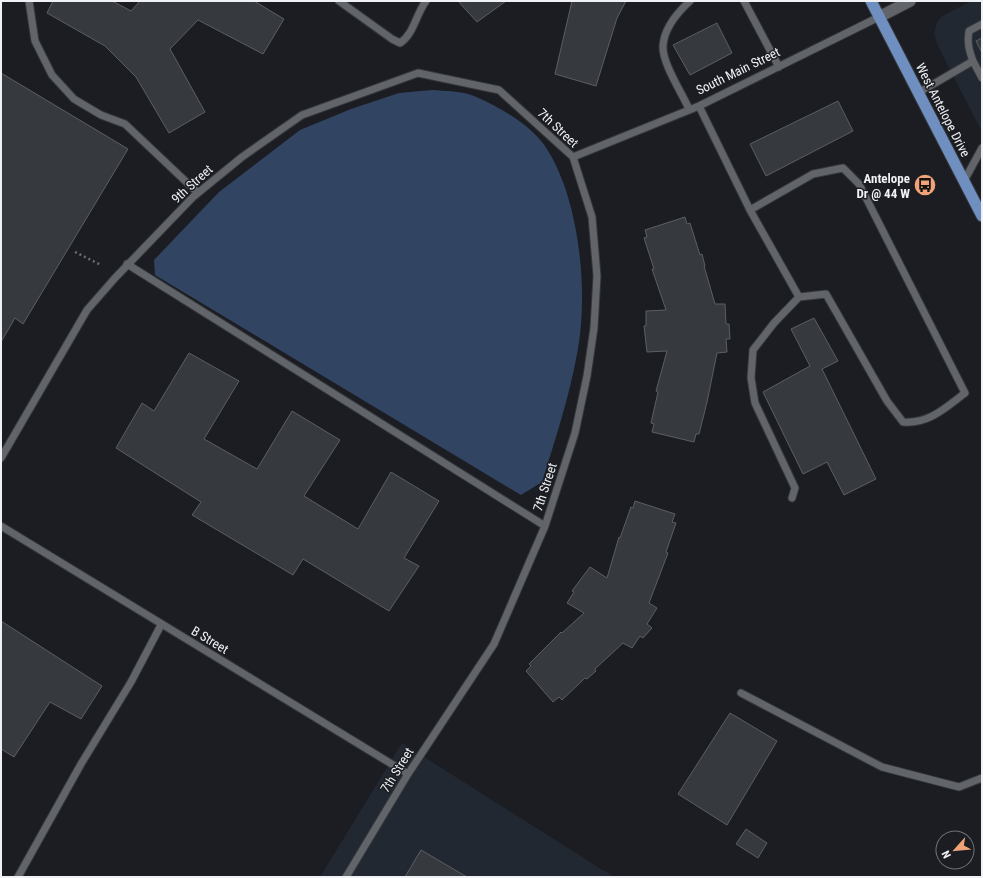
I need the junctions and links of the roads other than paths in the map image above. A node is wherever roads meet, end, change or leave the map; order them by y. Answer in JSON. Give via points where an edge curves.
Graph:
{"nodes":[{"id":1,"x":29,"y":1,"type":"edge"},
{"id":2,"x":339,"y":1,"type":"edge"},
{"id":3,"x":426,"y":1,"type":"edge"},
{"id":4,"x":690,"y":1,"type":"edge"},
{"id":5,"x":744,"y":1,"type":"edge"},
{"id":6,"x":871,"y":1,"type":"edge"},
{"id":7,"x":910,"y":1,"type":"edge"},
{"id":8,"x":880,"y":17,"type":"junction"},
{"id":9,"x":982,"y":24,"type":"edge"},
{"id":10,"x":973,"y":61,"type":"junction"},
{"id":11,"x":779,"y":67,"type":"junction"},
{"id":12,"x":982,"y":78,"type":"edge"},
{"id":13,"x":499,"y":90,"type":"joint"},
{"id":14,"x":918,"y":93,"type":"junction"},
{"id":15,"x":699,"y":106,"type":"junction"},
{"id":16,"x":689,"y":110,"type":"junction"},
{"id":17,"x":982,"y":148,"type":"edge"},
{"id":18,"x":573,"y":157,"type":"junction"},
{"id":19,"x":964,"y":182,"type":"junction"},
{"id":20,"x":198,"y":193,"type":"junction"},
{"id":21,"x":750,"y":210,"type":"junction"},
{"id":22,"x":982,"y":216,"type":"edge"},
{"id":23,"x":127,"y":264,"type":"junction"},
{"id":24,"x":800,"y":297,"type":"junction"},
{"id":25,"x":1,"y":458,"type":"edge"},
{"id":26,"x":792,"y":498,"type":"dead end"},
{"id":27,"x":1,"y":526,"type":"edge"},
{"id":28,"x":545,"y":526,"type":"junction"},
{"id":29,"x":161,"y":625,"type":"junction"},
{"id":30,"x":741,"y":693,"type":"dead end"},
{"id":31,"x":408,"y":774,"type":"junction"},
{"id":32,"x":982,"y":778,"type":"edge"},
{"id":33,"x":18,"y":877,"type":"edge"},
{"id":34,"x":346,"y":877,"type":"edge"}],
"edges":[{"from":1,"to":20,"type":"lane","via":[[35,41],[52,75],[74,99],[101,116],[125,124]]},
{"from":2,"to":3,"type":"lane","via":[[400,43],[407,38],[419,10]]},
{"from":4,"to":16,"type":"lane","via":[[675,15],[663,45],[664,56]]},
{"from":5,"to":11,"type":"lane"},
{"from":6,"to":8,"type":"main road","name":"West Antelope Drive"},
{"from":7,"to":8,"type":"street","name":"South Main Street"},
{"from":8,"to":11,"type":"lane","name":"South Main Street"},
{"from":8,"to":14,"type":"main road","name":"West Antelope Drive"},
{"from":9,"to":10,"type":"lane","via":[[970,31],[968,39],[967,46]]},
{"from":10,"to":12,"type":"lane"},
{"from":10,"to":14,"type":"lane"},
{"from":11,"to":15,"type":"lane","name":"South Main Street"},
{"from":13,"to":18,"type":"lane","name":"7th Street"},
{"from":13,"to":20,"type":"lane","name":"9th Street","via":[[418,73],[302,115],[242,156]]},
{"from":14,"to":19,"type":"main road","name":"West Antelope Drive"},
{"from":15,"to":16,"type":"lane","name":"South Main Street"},
{"from":15,"to":21,"type":"lane"},
{"from":16,"to":18,"type":"lane","name":"South Main Street"},
{"from":17,"to":19,"type":"lane"},
{"from":18,"to":28,"type":"lane","name":"7th Street","via":[[592,217],[597,276],[594,328],[575,433]]},
{"from":19,"to":22,"type":"main road","name":"West Antelope Drive"},
{"from":20,"to":23,"type":"lane","name":"9th Street"},
{"from":21,"to":24,"type":"lane"},
{"from":21,"to":24,"type":"lane","via":[[813,174],[843,168],[859,184],[965,393],[942,411],[917,423],[903,422],[887,401],[826,294]]},
{"from":23,"to":25,"type":"lane","name":"9th Street","via":[[87,310]]},
{"from":23,"to":28,"type":"lane"},
{"from":24,"to":26,"type":"lane","via":[[774,323],[753,350],[751,378],[755,403],[795,488]]},
{"from":27,"to":29,"type":"lane","name":"B Street"},
{"from":28,"to":31,"type":"lane","name":"7th Street","via":[[494,644]]},
{"from":29,"to":31,"type":"lane","name":"B Street"},
{"from":29,"to":33,"type":"lane","via":[[131,682],[81,764]]},
{"from":30,"to":32,"type":"lane","via":[[882,767],[960,787]]},
{"from":31,"to":34,"type":"lane","name":"7th Street"}]}
